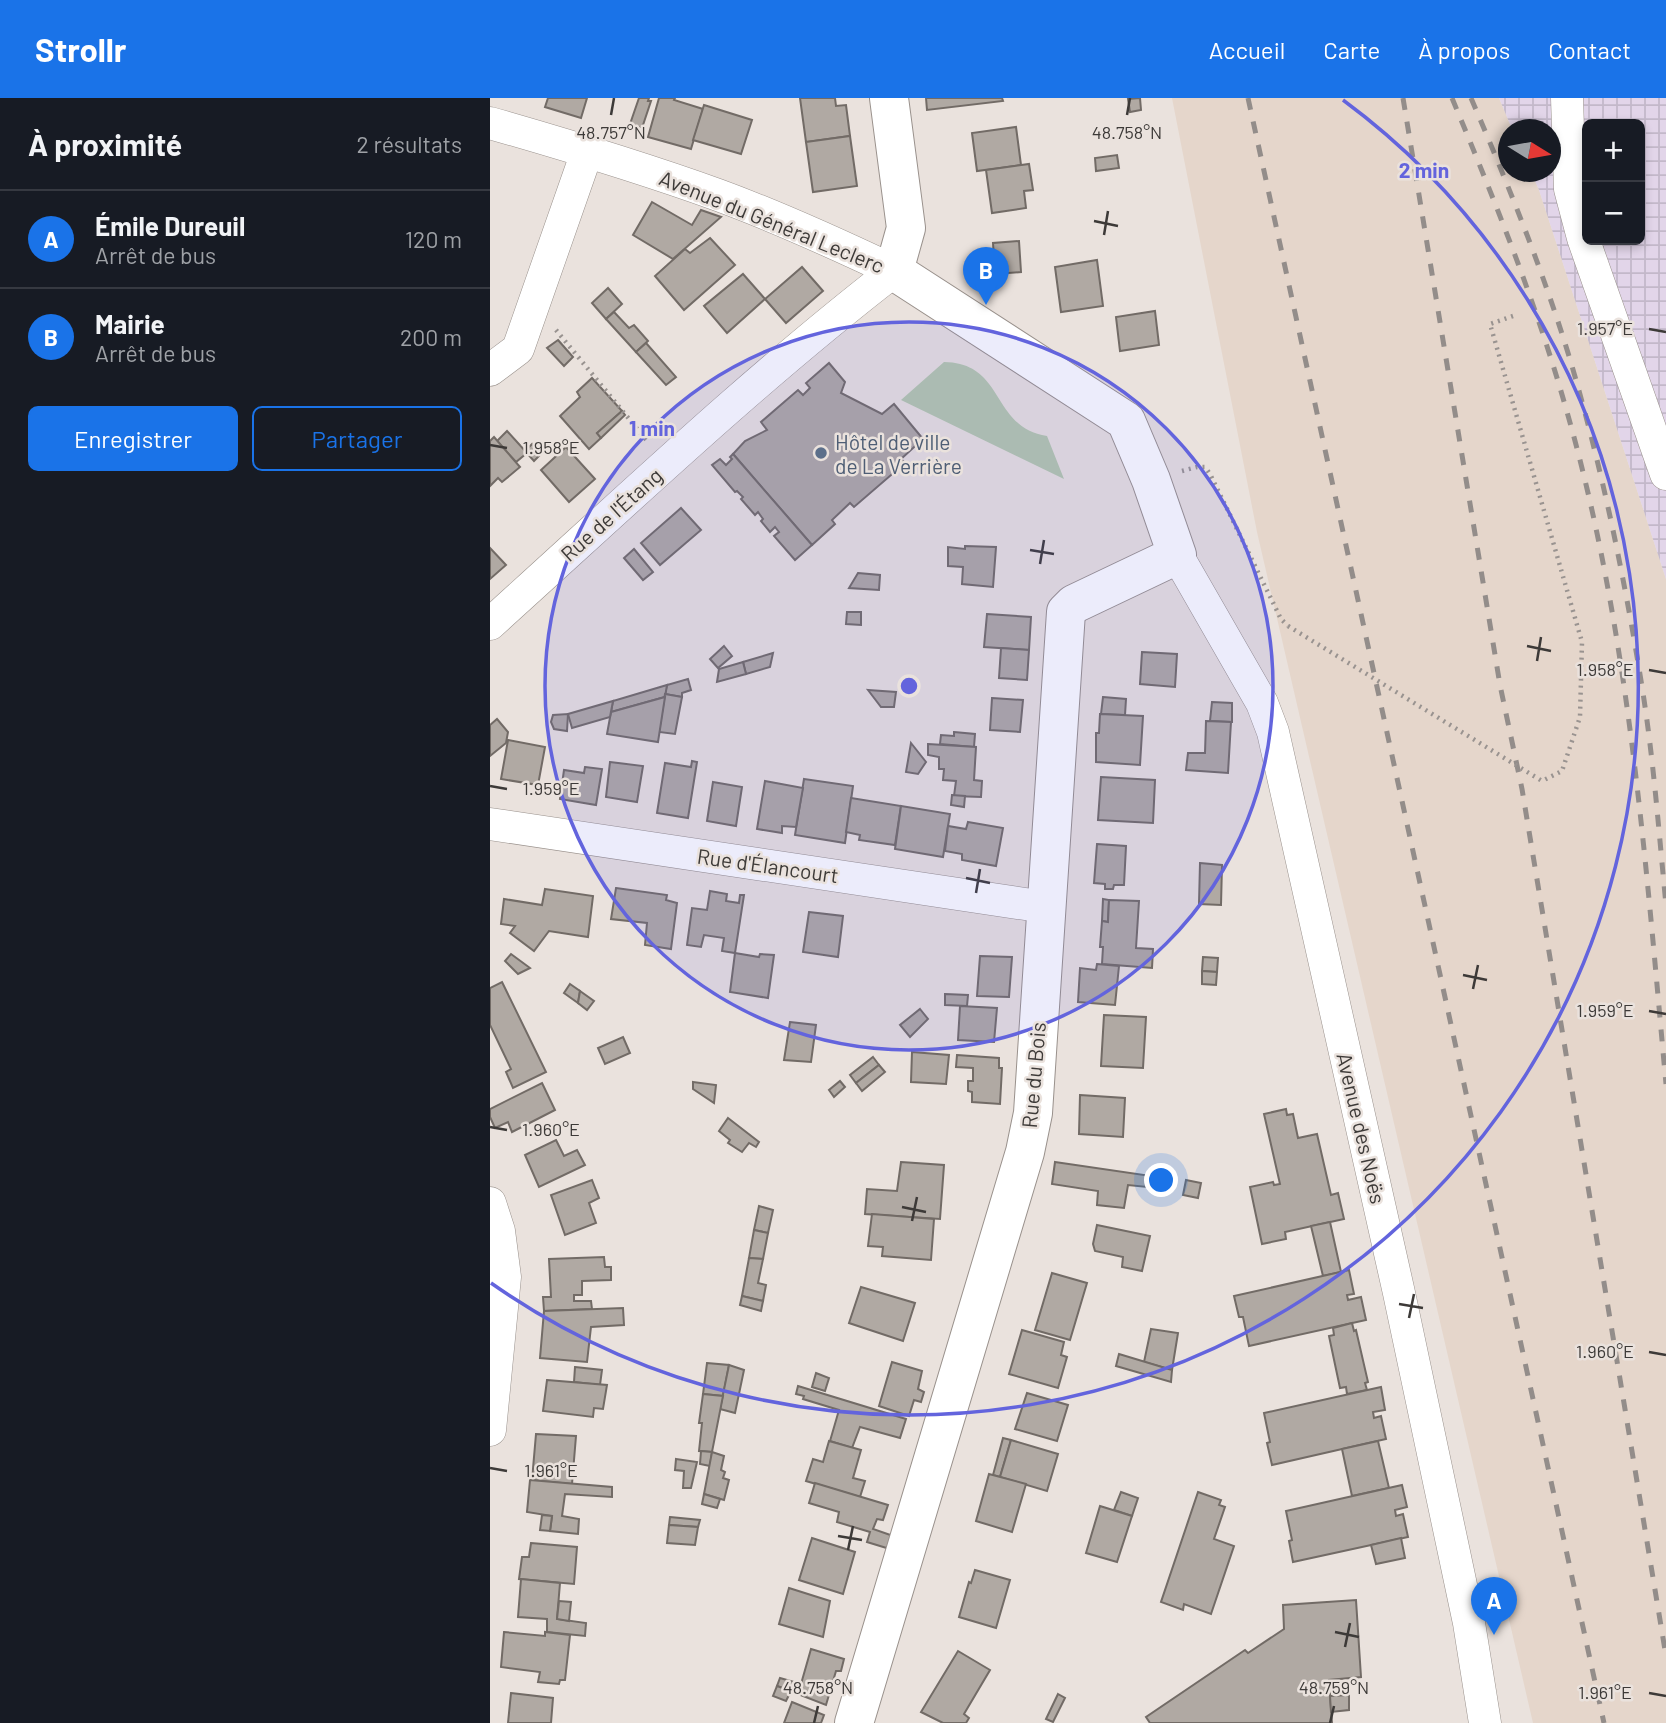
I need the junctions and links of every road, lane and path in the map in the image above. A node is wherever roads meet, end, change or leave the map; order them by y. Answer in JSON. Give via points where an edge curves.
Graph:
{"nodes":[{"id":1,"x":889,"y":98,"type":"edge"},
{"id":2,"x":1567,"y":98,"type":"edge"},
{"id":3,"x":490,"y":123,"type":"edge"},
{"id":4,"x":587,"y":152,"type":"junction"},
{"id":5,"x":894,"y":271,"type":"junction"},
{"id":6,"x":533,"y":302,"type":"junction"},
{"id":7,"x":1513,"y":316,"type":"dead end"},
{"id":8,"x":490,"y":370,"type":"edge"},
{"id":9,"x":666,"y":465,"type":"junction"},
{"id":10,"x":1666,"y":474,"type":"edge"},
{"id":11,"x":1151,"y":480,"type":"junction"},
{"id":12,"x":1177,"y":555,"type":"junction"},
{"id":13,"x":490,"y":624,"type":"edge"},
{"id":14,"x":490,"y":824,"type":"edge"},
{"id":15,"x":1045,"y":907,"type":"junction"},
{"id":16,"x":490,"y":1203,"type":"edge"},
{"id":17,"x":490,"y":1430,"type":"edge"},
{"id":18,"x":854,"y":1723,"type":"edge"},
{"id":19,"x":1485,"y":1723,"type":"edge"}],
"edges":[{"from":1,"to":5,"type":"street","via":[[906,228]]},
{"from":2,"to":10,"type":"street","via":[[1570,189]]},
{"from":3,"to":4,"type":"street","name":"Avenue du Général Leclerc"},
{"from":4,"to":5,"type":"street","name":"Avenue du Général Leclerc","via":[[720,196]]},
{"from":4,"to":6,"type":"street"},
{"from":5,"to":9,"type":"street","name":"Rue de l'Étang"},
{"from":5,"to":11,"type":"street","name":"Avenue du Général Leclerc","via":[[1126,421]]},
{"from":6,"to":8,"type":"street","via":[[518,349]]},
{"from":6,"to":9,"type":"path"},
{"from":7,"to":11,"type":"path","bridge":true,"via":[[1490,324],[1582,642],[1580,717],[1562,771],[1542,781],[1281,620],[1205,467]]},
{"from":9,"to":13,"type":"street","name":"Rue de l'Étang"},
{"from":11,"to":12,"type":"street","name":"Avenue du Général Leclerc"},
{"from":12,"to":15,"type":"street","name":"Rue du Bois","via":[[1066,612]]},
{"from":12,"to":19,"type":"street","name":"Avenue des Noës","via":[[1262,703],[1273,732],[1399,1293],[1469,1623]]},
{"from":14,"to":15,"type":"street","name":"Rue d'Élancourt"},
{"from":15,"to":18,"type":"street","name":"Rue du Bois","via":[[1033,1113],[1025,1152]]},
{"from":16,"to":17,"type":"street","via":[[505,1277]]}]}
